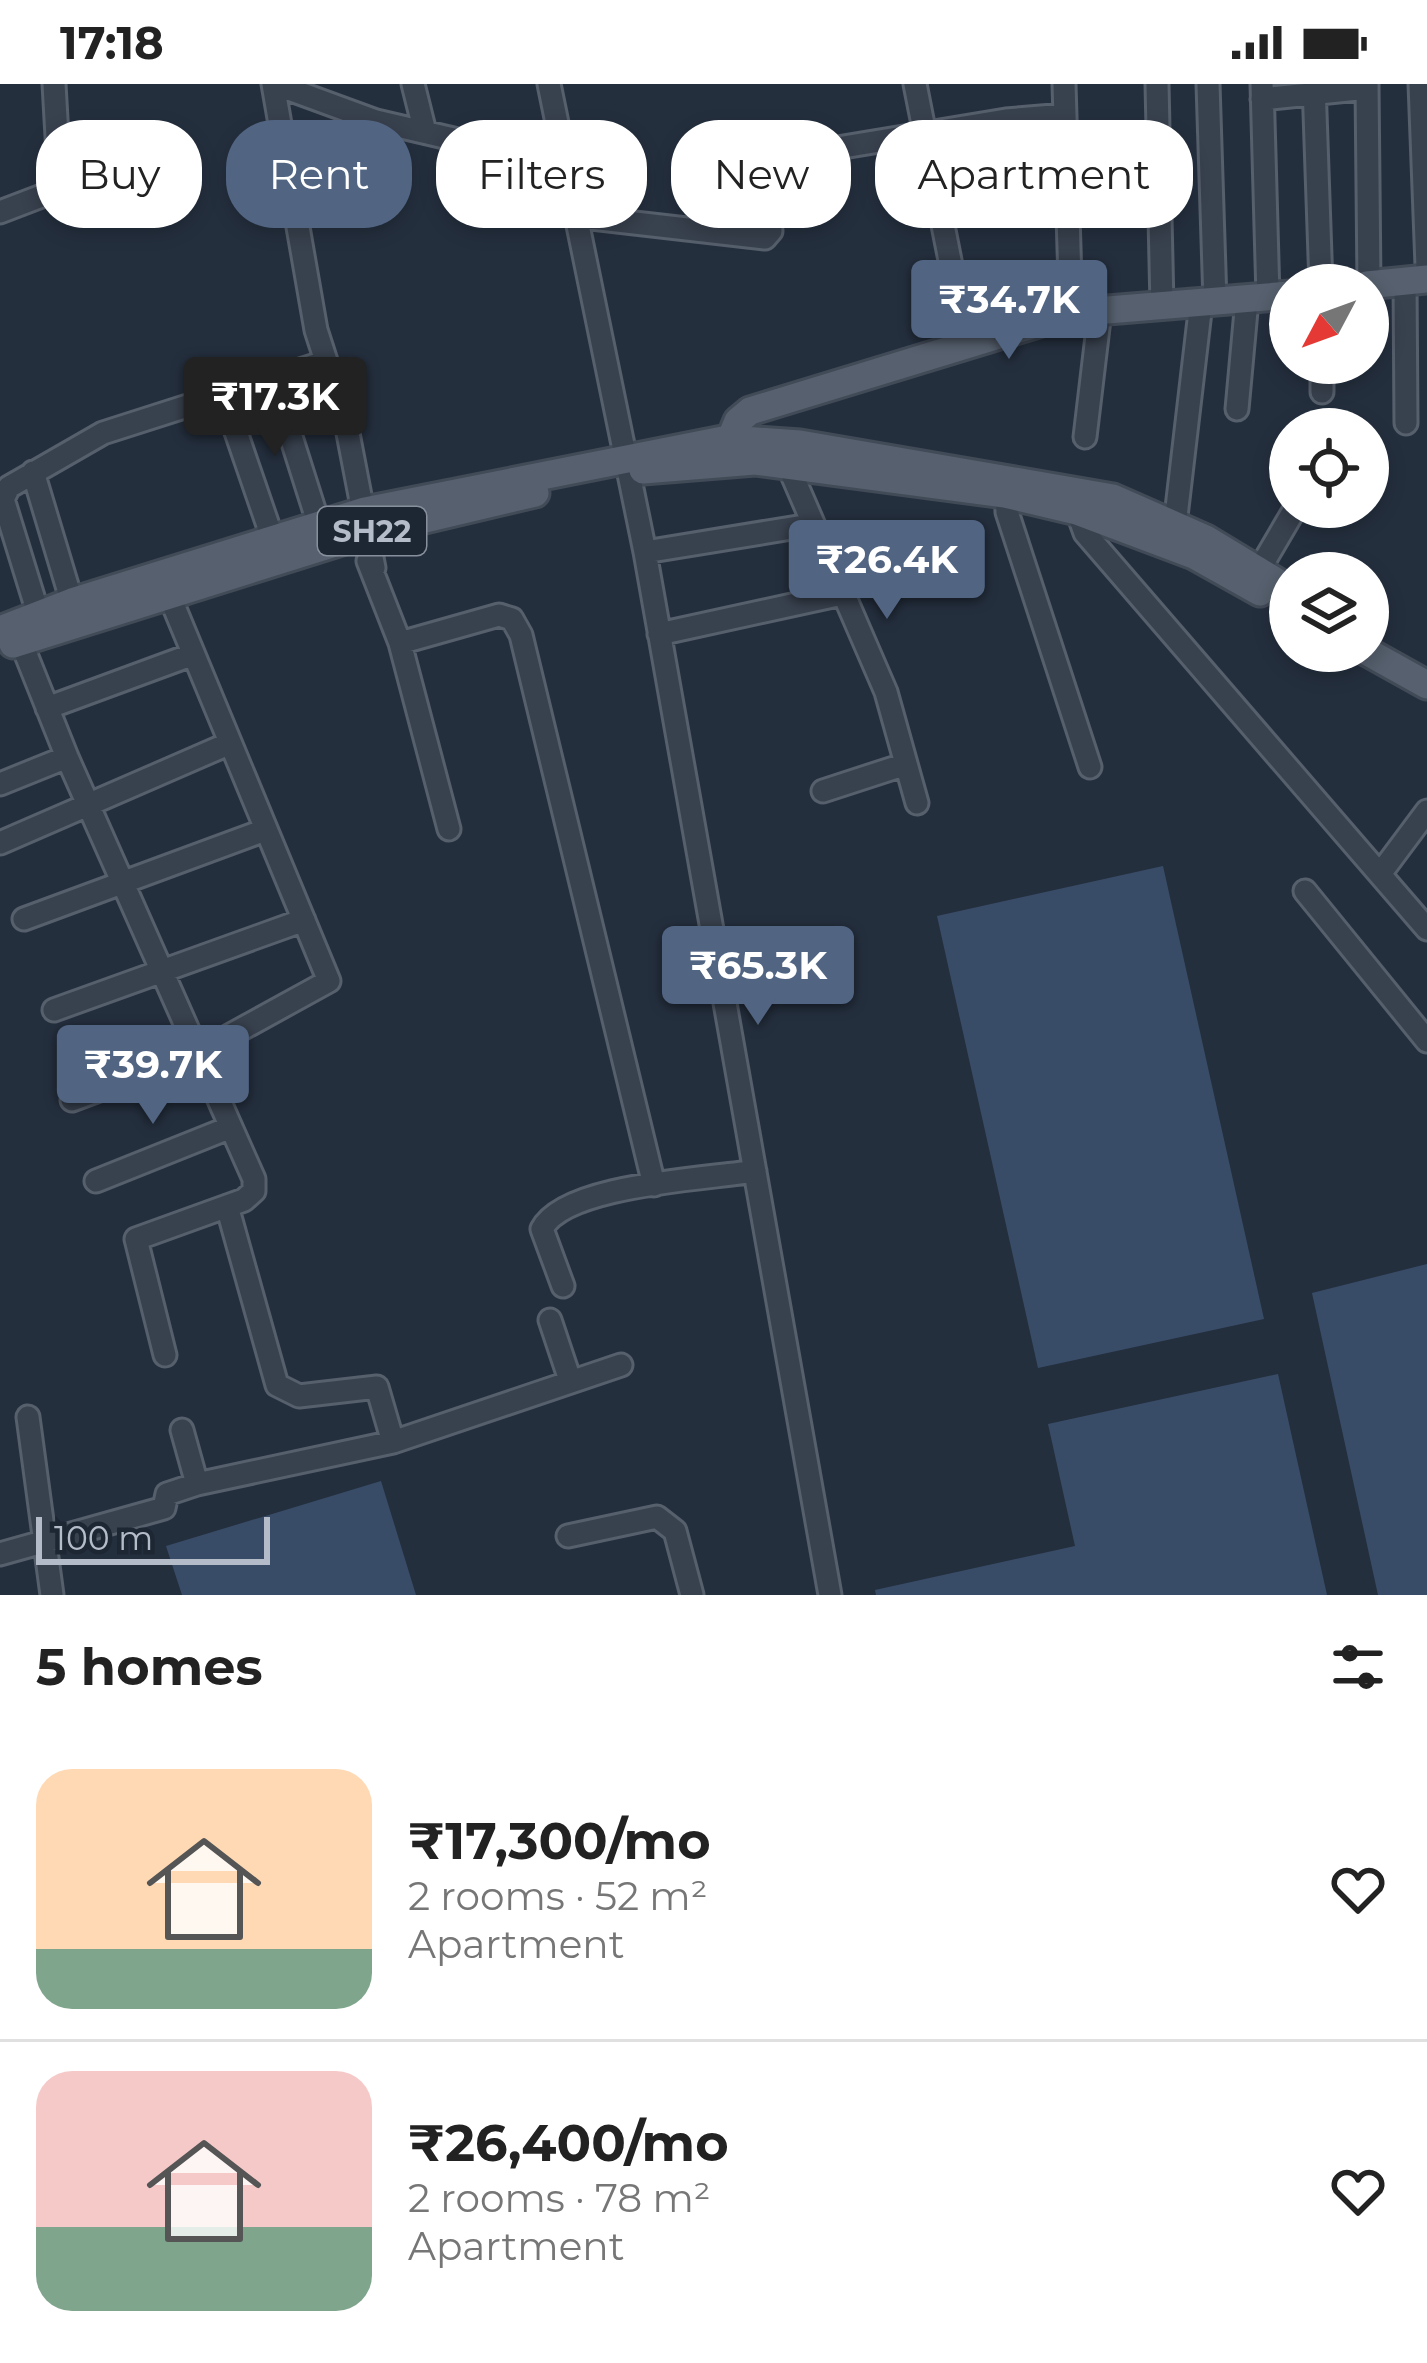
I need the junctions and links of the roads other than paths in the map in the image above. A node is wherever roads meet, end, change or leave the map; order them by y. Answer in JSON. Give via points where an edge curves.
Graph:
{"nodes":[{"id":1,"x":54,"y":84,"type":"edge"},
{"id":2,"x":274,"y":84,"type":"edge"},
{"id":3,"x":332,"y":84,"type":"edge"},
{"id":4,"x":413,"y":84,"type":"edge"},
{"id":5,"x":549,"y":84,"type":"edge"},
{"id":6,"x":915,"y":84,"type":"edge"},
{"id":7,"x":1064,"y":84,"type":"edge"},
{"id":8,"x":1157,"y":84,"type":"edge"},
{"id":9,"x":1208,"y":84,"type":"edge"},
{"id":10,"x":1420,"y":84,"type":"edge"},
{"id":11,"x":1367,"y":86,"type":"edge"},
{"id":12,"x":1314,"y":88,"type":"edge"},
{"id":13,"x":1262,"y":91,"type":"edge"},
{"id":14,"x":344,"y":110,"type":"junction"},
{"id":15,"x":1065,"y":115,"type":"junction"},
{"id":16,"x":556,"y":120,"type":"edge"},
{"id":17,"x":922,"y":120,"type":"edge"},
{"id":18,"x":1030,"y":120,"type":"edge"},
{"id":19,"x":424,"y":132,"type":"junction"},
{"id":20,"x":436,"y":134,"type":"edge"},
{"id":21,"x":875,"y":143,"type":"edge"},
{"id":22,"x":0,"y":212,"type":"edge"},
{"id":23,"x":647,"y":224,"type":"edge"},
{"id":24,"x":577,"y":228,"type":"edge"},
{"id":25,"x":944,"y":228,"type":"edge"},
{"id":26,"x":1320,"y":264,"type":"edge"},
{"id":27,"x":1368,"y":264,"type":"edge"},
{"id":28,"x":1420,"y":276,"type":"edge"},
{"id":29,"x":1389,"y":281,"type":"edge"},
{"id":30,"x":1268,"y":297,"type":"edge"},
{"id":31,"x":1208,"y":303,"type":"junction"},
{"id":32,"x":1162,"y":306,"type":"junction"},
{"id":33,"x":1100,"y":310,"type":"junction"},
{"id":34,"x":1071,"y":313,"type":"junction"},
{"id":35,"x":966,"y":341,"type":"junction"},
{"id":36,"x":325,"y":362,"type":"junction"},
{"id":37,"x":273,"y":380,"type":"junction"},
{"id":38,"x":1322,"y":384,"type":"edge"},
{"id":39,"x":1322,"y":392,"type":"dead end"},
{"id":40,"x":224,"y":397,"type":"junction"},
{"id":41,"x":1237,"y":409,"type":"dead end"},
{"id":42,"x":1406,"y":423,"type":"dead end"},
{"id":43,"x":1085,"y":436,"type":"dead end"},
{"id":44,"x":725,"y":450,"type":"junction"},
{"id":45,"x":628,"y":463,"type":"junction"},
{"id":46,"x":787,"y":463,"type":"junction"},
{"id":47,"x":34,"y":472,"type":"junction"},
{"id":48,"x":1005,"y":485,"type":"junction"},
{"id":49,"x":1078,"y":511,"type":"junction"},
{"id":50,"x":810,"y":525,"type":"junction"},
{"id":51,"x":1175,"y":525,"type":"junction"},
{"id":52,"x":319,"y":526,"type":"junction"},
{"id":53,"x":365,"y":526,"type":"junction"},
{"id":54,"x":1283,"y":528,"type":"edge"},
{"id":55,"x":273,"y":540,"type":"junction"},
{"id":56,"x":645,"y":552,"type":"junction"},
{"id":57,"x":1258,"y":570,"type":"junction"},
{"id":58,"x":1269,"y":577,"type":"edge"},
{"id":59,"x":165,"y":586,"type":"junction"},
{"id":60,"x":842,"y":594,"type":"junction"},
{"id":61,"x":1269,"y":597,"type":"edge"},
{"id":62,"x":72,"y":602,"type":"junction"},
{"id":63,"x":15,"y":632,"type":"edge"},
{"id":64,"x":659,"y":634,"type":"junction"},
{"id":65,"x":400,"y":643,"type":"junction"},
{"id":66,"x":1389,"y":650,"type":"edge"},
{"id":67,"x":191,"y":656,"type":"junction"},
{"id":68,"x":1389,"y":661,"type":"edge"},
{"id":69,"x":1426,"y":676,"type":"edge"},
{"id":70,"x":47,"y":708,"type":"junction"},
{"id":71,"x":228,"y":743,"type":"junction"},
{"id":72,"x":67,"y":757,"type":"junction"},
{"id":73,"x":906,"y":764,"type":"junction"},
{"id":74,"x":1090,"y":767,"type":"dead end"},
{"id":75,"x":0,"y":784,"type":"edge"},
{"id":76,"x":823,"y":791,"type":"dead end"},
{"id":77,"x":88,"y":803,"type":"junction"},
{"id":78,"x":917,"y":803,"type":"dead end"},
{"id":79,"x":1427,"y":811,"type":"edge"},
{"id":80,"x":265,"y":830,"type":"junction"},
{"id":81,"x":449,"y":830,"type":"dead end"},
{"id":82,"x":0,"y":843,"type":"edge"},
{"id":83,"x":1380,"y":874,"type":"junction"},
{"id":84,"x":124,"y":881,"type":"junction"},
{"id":85,"x":1305,"y":891,"type":"dead end"},
{"id":86,"x":24,"y":919,"type":"dead end"},
{"id":87,"x":304,"y":920,"type":"junction"},
{"id":88,"x":1427,"y":929,"type":"edge"},
{"id":89,"x":162,"y":970,"type":"junction"},
{"id":90,"x":54,"y":1010,"type":"dead end"},
{"id":91,"x":1427,"y":1041,"type":"edge"},
{"id":92,"x":198,"y":1053,"type":"junction"},
{"id":93,"x":73,"y":1100,"type":"dead end"},
{"id":94,"x":232,"y":1127,"type":"junction"},
{"id":95,"x":754,"y":1166,"type":"junction"},
{"id":96,"x":96,"y":1180,"type":"dead end"},
{"id":97,"x":654,"y":1185,"type":"junction"},
{"id":98,"x":227,"y":1206,"type":"junction"},
{"id":99,"x":563,"y":1286,"type":"dead end"},
{"id":100,"x":550,"y":1320,"type":"dead end"},
{"id":101,"x":165,"y":1355,"type":"dead end"},
{"id":102,"x":621,"y":1365,"type":"dead end"},
{"id":103,"x":570,"y":1379,"type":"junction"},
{"id":104,"x":28,"y":1418,"type":"dead end"},
{"id":105,"x":182,"y":1430,"type":"dead end"},
{"id":106,"x":393,"y":1442,"type":"junction"},
{"id":107,"x":197,"y":1484,"type":"junction"},
{"id":108,"x":568,"y":1536,"type":"dead end"},
{"id":109,"x":47,"y":1543,"type":"junction"},
{"id":110,"x":0,"y":1554,"type":"edge"},
{"id":111,"x":52,"y":1595,"type":"edge"},
{"id":112,"x":692,"y":1595,"type":"edge"},
{"id":113,"x":830,"y":1595,"type":"edge"}],
"edges":[{"from":1,"to":22,"type":"street","via":[[61,189]]},
{"from":2,"to":14,"type":"street"},
{"from":2,"to":36,"type":"street"},
{"from":3,"to":14,"type":"street"},
{"from":4,"to":19,"type":"street"},
{"from":5,"to":16,"type":"street"},
{"from":6,"to":17,"type":"street"},
{"from":7,"to":15,"type":"street"},
{"from":8,"to":32,"type":"street"},
{"from":9,"to":31,"type":"street"},
{"from":10,"to":28,"type":"street"},
{"from":11,"to":12,"type":"street"},
{"from":11,"to":27,"type":"street"},
{"from":12,"to":13,"type":"street"},
{"from":12,"to":26,"type":"street"},
{"from":13,"to":30,"type":"street"},
{"from":14,"to":19,"type":"street"},
{"from":15,"to":18,"type":"street"},
{"from":15,"to":34,"type":"street"},
{"from":19,"to":20,"type":"street"},
{"from":21,"to":23,"type":"street","via":[[772,158],[765,238]]},
{"from":24,"to":45,"type":"street"},
{"from":25,"to":35,"type":"street"},
{"from":28,"to":29,"type":"main road"},
{"from":28,"to":42,"type":"street"},
{"from":30,"to":31,"type":"main road"},
{"from":30,"to":41,"type":"street"},
{"from":31,"to":32,"type":"main road"},
{"from":31,"to":51,"type":"street"},
{"from":32,"to":33,"type":"main road"},
{"from":33,"to":34,"type":"main road"},
{"from":33,"to":43,"type":"street"},
{"from":34,"to":35,"type":"main road"},
{"from":35,"to":44,"type":"main road","via":[[750,411]]},
{"from":36,"to":37,"type":"street"},
{"from":36,"to":53,"type":"street"},
{"from":37,"to":40,"type":"street"},
{"from":37,"to":52,"type":"street"},
{"from":38,"to":39,"type":"street"},
{"from":40,"to":47,"type":"street","via":[[103,433]]},
{"from":40,"to":55,"type":"street"},
{"from":44,"to":45,"type":"main road","number":"SH22"},
{"from":44,"to":46,"type":"main road","number":"SH22"},
{"from":44,"to":48,"type":"main road","number":"SH22","via":[[800,444]]},
{"from":45,"to":53,"type":"main road","number":"SH22"},
{"from":45,"to":56,"type":"street"},
{"from":46,"to":48,"type":"main road","number":"SH22"},
{"from":46,"to":50,"type":"street"},
{"from":47,"to":62,"type":"street"},
{"from":47,"to":63,"type":"street","via":[[3,499]]},
{"from":48,"to":49,"type":"main road","number":"SH22"},
{"from":48,"to":51,"type":"main road","number":"SH22","via":[[1114,498]]},
{"from":48,"to":74,"type":"street"},
{"from":49,"to":61,"type":"main road","number":"SH22","via":[[1194,556]]},
{"from":49,"to":83,"type":"street","via":[[1085,533]]},
{"from":50,"to":56,"type":"street"},
{"from":50,"to":60,"type":"street"},
{"from":51,"to":57,"type":"main road","number":"SH22"},
{"from":52,"to":53,"type":"main road","number":"SH22"},
{"from":52,"to":55,"type":"main road","number":"SH22"},
{"from":53,"to":59,"type":"main road","number":"SH22"},
{"from":53,"to":65,"type":"street"},
{"from":54,"to":57,"type":"street"},
{"from":55,"to":59,"type":"main road","number":"SH22"},
{"from":56,"to":64,"type":"street"},
{"from":57,"to":58,"type":"main road","number":"SH22"},
{"from":59,"to":62,"type":"main road","number":"SH22"},
{"from":59,"to":63,"type":"main road","number":"SH22"},
{"from":59,"to":67,"type":"street"},
{"from":60,"to":64,"type":"street"},
{"from":60,"to":73,"type":"street","via":[[886,692]]},
{"from":62,"to":63,"type":"main road","number":"SH22"},
{"from":63,"to":70,"type":"street"},
{"from":64,"to":95,"type":"street"},
{"from":65,"to":81,"type":"street"},
{"from":65,"to":97,"type":"street","via":[[500,615],[521,635]]},
{"from":66,"to":69,"type":"main road"},
{"from":67,"to":70,"type":"street"},
{"from":67,"to":71,"type":"street"},
{"from":68,"to":69,"type":"main road"},
{"from":70,"to":72,"type":"street"},
{"from":71,"to":77,"type":"street"},
{"from":71,"to":80,"type":"street"},
{"from":72,"to":75,"type":"street"},
{"from":72,"to":77,"type":"street"},
{"from":73,"to":76,"type":"street"},
{"from":73,"to":78,"type":"street"},
{"from":77,"to":82,"type":"street"},
{"from":77,"to":84,"type":"street"},
{"from":79,"to":83,"type":"street"},
{"from":80,"to":84,"type":"street"},
{"from":80,"to":87,"type":"street"},
{"from":83,"to":88,"type":"street"},
{"from":84,"to":86,"type":"street"},
{"from":84,"to":89,"type":"street"},
{"from":85,"to":91,"type":"street"},
{"from":87,"to":89,"type":"street"},
{"from":87,"to":92,"type":"street","via":[[329,981]]},
{"from":89,"to":90,"type":"street"},
{"from":89,"to":92,"type":"street"},
{"from":92,"to":93,"type":"street"},
{"from":92,"to":94,"type":"street"},
{"from":94,"to":96,"type":"street"},
{"from":94,"to":98,"type":"street","via":[[255,1186]]},
{"from":95,"to":97,"type":"street"},
{"from":95,"to":113,"type":"street"},
{"from":97,"to":99,"type":"street","via":[[549,1216],[542,1229]]},
{"from":98,"to":101,"type":"street","via":[[136,1239]]},
{"from":98,"to":106,"type":"street","via":[[277,1385],[299,1396],[376,1387]]},
{"from":100,"to":103,"type":"street"},
{"from":102,"to":103,"type":"street"},
{"from":103,"to":106,"type":"street"},
{"from":104,"to":109,"type":"street"},
{"from":105,"to":107,"type":"street"},
{"from":106,"to":107,"type":"street"},
{"from":107,"to":109,"type":"street","via":[[167,1494],[164,1508]]},
{"from":108,"to":112,"type":"street","via":[[657,1517],[675,1531]]},
{"from":109,"to":110,"type":"street"},
{"from":109,"to":111,"type":"street"}]}
